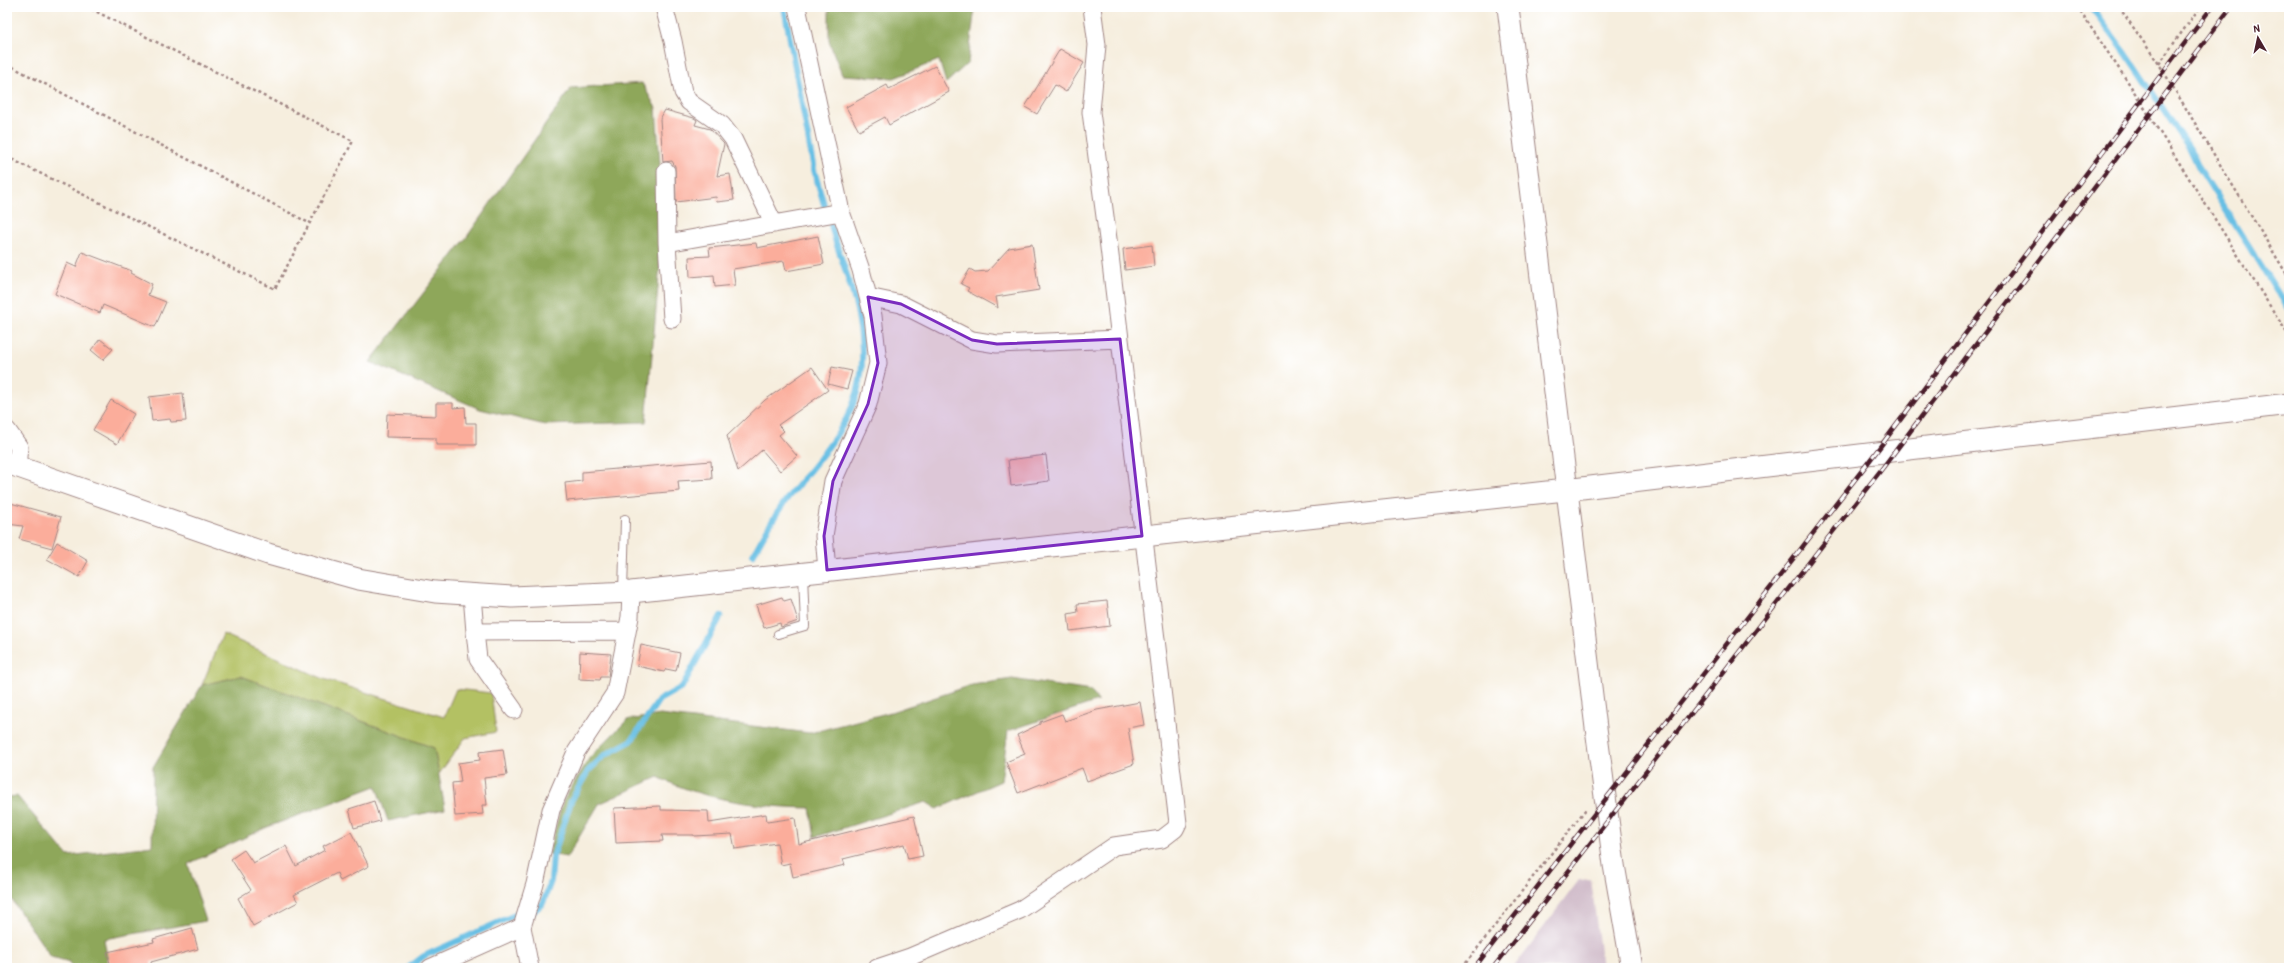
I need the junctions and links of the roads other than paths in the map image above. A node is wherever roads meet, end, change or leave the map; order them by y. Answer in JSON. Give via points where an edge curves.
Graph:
{"nodes":[{"id":1,"x":664,"y":7,"type":"edge"},
{"id":2,"x":797,"y":7,"type":"edge"},
{"id":3,"x":1092,"y":7,"type":"edge"},
{"id":4,"x":1508,"y":7,"type":"edge"},
{"id":5,"x":666,"y":171,"type":"dead end"},
{"id":6,"x":841,"y":212,"type":"junction"},
{"id":7,"x":774,"y":224,"type":"junction"},
{"id":8,"x":667,"y":243,"type":"junction"},
{"id":9,"x":868,"y":297,"type":"junction"},
{"id":10,"x":672,"y":319,"type":"dead end"},
{"id":11,"x":1120,"y":339,"type":"junction"},
{"id":12,"x":2289,"y":404,"type":"edge"},
{"id":13,"x":7,"y":430,"type":"edge"},
{"id":14,"x":12,"y":464,"type":"edge"},
{"id":15,"x":1565,"y":490,"type":"junction"},
{"id":16,"x":626,"y":518,"type":"dead end"},
{"id":17,"x":1142,"y":536,"type":"junction"},
{"id":18,"x":827,"y":570,"type":"junction"},
{"id":19,"x":803,"y":573,"type":"junction"},
{"id":20,"x":627,"y":592,"type":"junction"},
{"id":21,"x":472,"y":595,"type":"junction"},
{"id":22,"x":627,"y":631,"type":"junction"},
{"id":23,"x":475,"y":632,"type":"junction"},
{"id":24,"x":778,"y":634,"type":"dead end"},
{"id":25,"x":514,"y":710,"type":"dead end"},
{"id":26,"x":522,"y":927,"type":"junction"},
{"id":27,"x":430,"y":968,"type":"edge"},
{"id":28,"x":530,"y":968,"type":"edge"},
{"id":29,"x":877,"y":968,"type":"edge"},
{"id":30,"x":1632,"y":968,"type":"edge"}],
"edges":[{"from":1,"to":7,"type":"street","via":[[683,92],[689,102],[722,125],[733,139]]},
{"from":2,"to":6,"type":"street"},
{"from":3,"to":11,"type":"street","via":[[1096,45],[1091,112]]},
{"from":4,"to":15,"type":"street"},
{"from":5,"to":8,"type":"street"},
{"from":6,"to":7,"type":"street"},
{"from":6,"to":9,"type":"street"},
{"from":7,"to":8,"type":"street"},
{"from":8,"to":10,"type":"street"},
{"from":9,"to":11,"type":"street","via":[[901,304],[972,340],[997,344]]},
{"from":9,"to":18,"type":"street","via":[[873,316],[878,363],[868,404],[833,481],[824,536]]},
{"from":11,"to":17,"type":"street"},
{"from":12,"to":15,"type":"street"},
{"from":13,"to":14,"type":"street","via":[[18,448]]},
{"from":14,"to":21,"type":"street","via":[[268,554],[358,579],[435,592]]},
{"from":15,"to":17,"type":"street"},
{"from":15,"to":30,"type":"street","via":[[1614,866]]},
{"from":16,"to":20,"type":"lane"},
{"from":17,"to":18,"type":"street"},
{"from":17,"to":29,"type":"street","via":[[1178,823],[1175,829],[1162,839],[1114,846],[1020,910],[910,957]]},
{"from":18,"to":19,"type":"street"},
{"from":19,"to":20,"type":"street"},
{"from":19,"to":24,"type":"lane","via":[[805,626]]},
{"from":20,"to":21,"type":"street","via":[[512,597]]},
{"from":20,"to":22,"type":"street"},
{"from":21,"to":23,"type":"street"},
{"from":22,"to":23,"type":"street"},
{"from":22,"to":26,"type":"street","via":[[615,693],[576,752],[551,810],[535,884]]},
{"from":23,"to":25,"type":"street","via":[[478,659]]},
{"from":26,"to":27,"type":"street"},
{"from":26,"to":28,"type":"street"}]}
